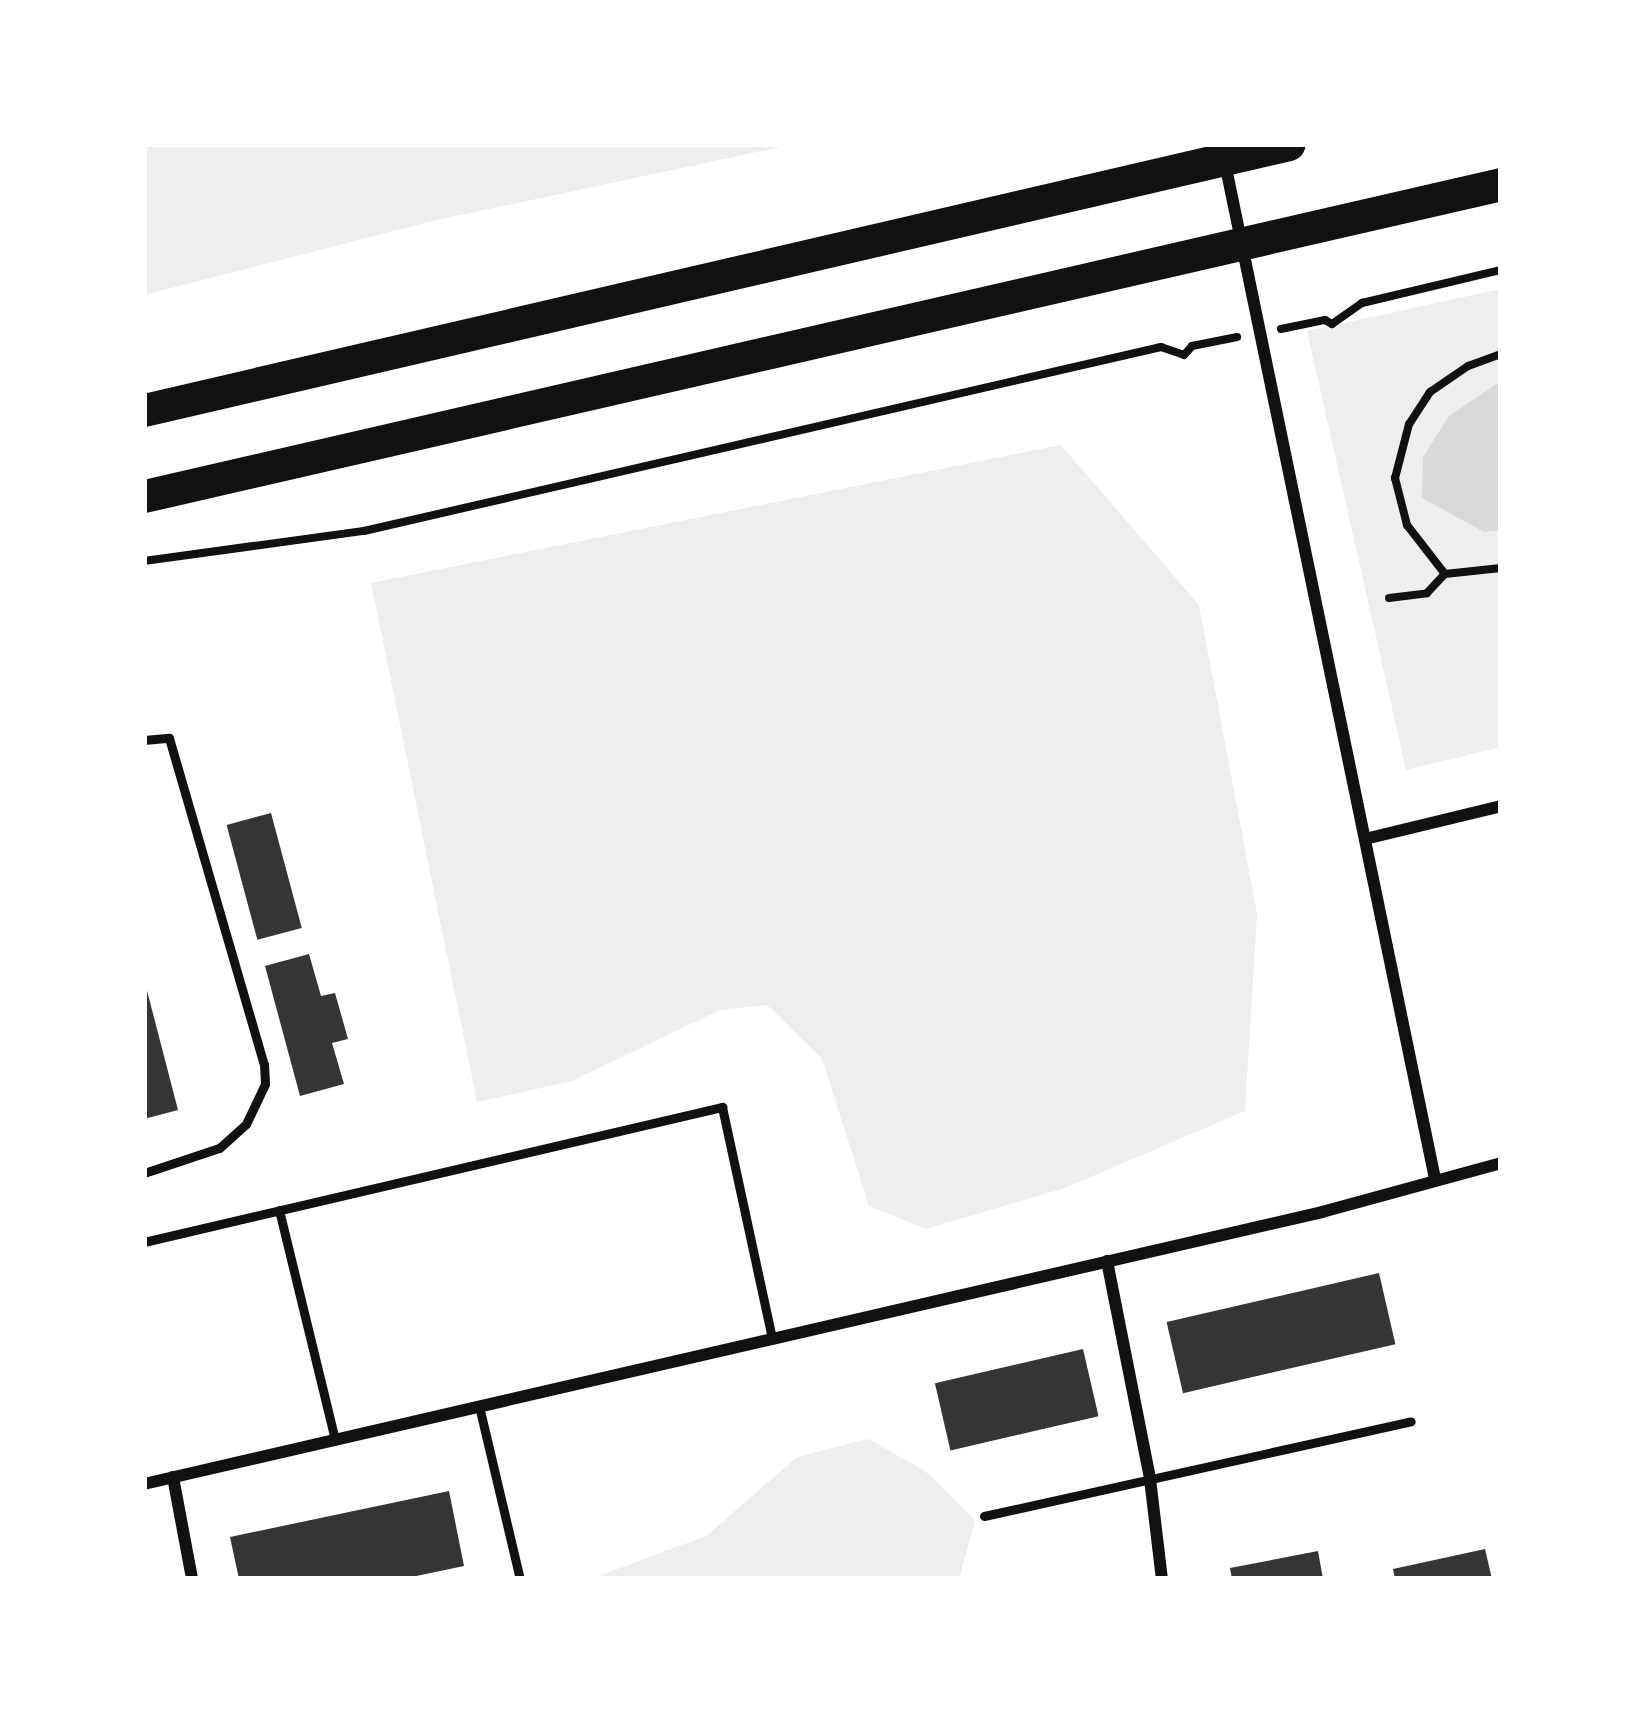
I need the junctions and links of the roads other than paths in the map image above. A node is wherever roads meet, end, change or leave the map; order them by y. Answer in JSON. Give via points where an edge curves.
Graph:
{"nodes":[{"id":1,"x":1288,"y":144,"type":"edge"},
{"id":2,"x":1222,"y":151,"type":"edge"},
{"id":3,"x":1501,"y":184,"type":"edge"},
{"id":4,"x":1243,"y":244,"type":"junction"},
{"id":5,"x":144,"y":410,"type":"edge"},
{"id":6,"x":144,"y":496,"type":"edge"},
{"id":7,"x":144,"y":740,"type":"edge"},
{"id":8,"x":1501,"y":806,"type":"edge"},
{"id":9,"x":1365,"y":839,"type":"junction"},
{"id":10,"x":1501,"y":1163,"type":"edge"},
{"id":11,"x":144,"y":1173,"type":"edge"},
{"id":12,"x":1435,"y":1179,"type":"junction"},
{"id":13,"x":279,"y":1210,"type":"junction"},
{"id":14,"x":144,"y":1242,"type":"edge"},
{"id":15,"x":1107,"y":1261,"type":"junction"},
{"id":16,"x":772,"y":1339,"type":"junction"},
{"id":17,"x":479,"y":1406,"type":"junction"},
{"id":18,"x":1411,"y":1420,"type":"dead end"},
{"id":19,"x":335,"y":1440,"type":"junction"},
{"id":20,"x":173,"y":1477,"type":"junction"},
{"id":21,"x":1150,"y":1479,"type":"junction"},
{"id":22,"x":144,"y":1484,"type":"edge"},
{"id":23,"x":984,"y":1516,"type":"dead end"},
{"id":24,"x":192,"y":1579,"type":"edge"},
{"id":25,"x":520,"y":1579,"type":"edge"},
{"id":26,"x":1162,"y":1579,"type":"edge"}],
"edges":[{"from":1,"to":2,"type":"highway"},
{"from":2,"to":4,"type":"street"},
{"from":2,"to":5,"type":"highway"},
{"from":3,"to":4,"type":"highway"},
{"from":4,"to":6,"type":"highway"},
{"from":4,"to":9,"type":"street"},
{"from":7,"to":11,"type":"lane","via":[[169,738],[265,1084],[232,1138],[203,1157]]},
{"from":8,"to":9,"type":"street"},
{"from":9,"to":12,"type":"street"},
{"from":10,"to":12,"type":"street"},
{"from":12,"to":15,"type":"street"},
{"from":13,"to":14,"type":"lane"},
{"from":13,"to":16,"type":"lane","via":[[722,1107]]},
{"from":13,"to":19,"type":"lane"},
{"from":15,"to":16,"type":"street"},
{"from":15,"to":21,"type":"street"},
{"from":16,"to":17,"type":"street"},
{"from":17,"to":19,"type":"street"},
{"from":17,"to":25,"type":"lane"},
{"from":18,"to":21,"type":"lane"},
{"from":19,"to":20,"type":"street"},
{"from":20,"to":22,"type":"street"},
{"from":20,"to":24,"type":"street"},
{"from":21,"to":23,"type":"lane"},
{"from":21,"to":26,"type":"street"}]}
